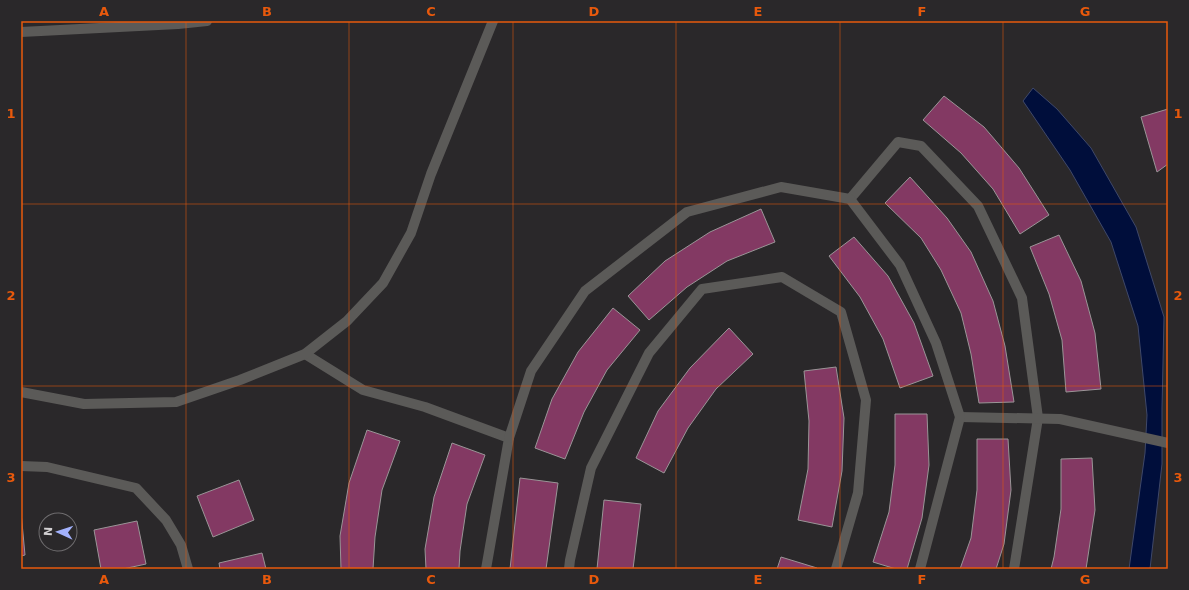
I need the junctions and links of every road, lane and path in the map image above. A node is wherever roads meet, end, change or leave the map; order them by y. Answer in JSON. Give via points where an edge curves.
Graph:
{"nodes":[{"id":1,"x":207,"y":21,"type":"edge"},
{"id":2,"x":493,"y":21,"type":"edge"},
{"id":3,"x":21,"y":32,"type":"edge"},
{"id":4,"x":850,"y":199,"type":"junction"},
{"id":5,"x":306,"y":354,"type":"junction"},
{"id":6,"x":21,"y":392,"type":"edge"},
{"id":7,"x":960,"y":417,"type":"junction"},
{"id":8,"x":1038,"y":418,"type":"junction"},
{"id":9,"x":509,"y":438,"type":"junction"},
{"id":10,"x":1168,"y":443,"type":"edge"},
{"id":11,"x":21,"y":466,"type":"edge"},
{"id":12,"x":188,"y":569,"type":"edge"},
{"id":13,"x":486,"y":569,"type":"edge"},
{"id":14,"x":569,"y":569,"type":"edge"},
{"id":15,"x":836,"y":569,"type":"edge"},
{"id":16,"x":920,"y":569,"type":"edge"},
{"id":17,"x":1014,"y":569,"type":"edge"}],
"edges":[{"from":1,"to":3,"type":"street"},
{"from":2,"to":5,"type":"street","via":[[431,174],[411,233],[383,283],[347,321]]},
{"from":4,"to":7,"type":"street","via":[[900,264],[936,343]]},
{"from":4,"to":8,"type":"street","via":[[898,142],[921,146],[978,206],[1022,298]]},
{"from":4,"to":9,"type":"street","via":[[780,187],[687,212],[585,291],[531,371]]},
{"from":5,"to":6,"type":"street","via":[[176,402],[84,404]]},
{"from":5,"to":9,"type":"street","via":[[363,390],[425,407]]},
{"from":7,"to":8,"type":"street"},
{"from":7,"to":16,"type":"street"},
{"from":8,"to":10,"type":"street","via":[[1060,419]]},
{"from":8,"to":17,"type":"street"},
{"from":9,"to":13,"type":"street"},
{"from":11,"to":12,"type":"street","via":[[47,467],[136,488],[166,520],[180,545]]},
{"from":14,"to":15,"type":"street","via":[[591,468],[649,353],[702,289],[782,277],[841,312],[866,400],[858,493]]}]}
